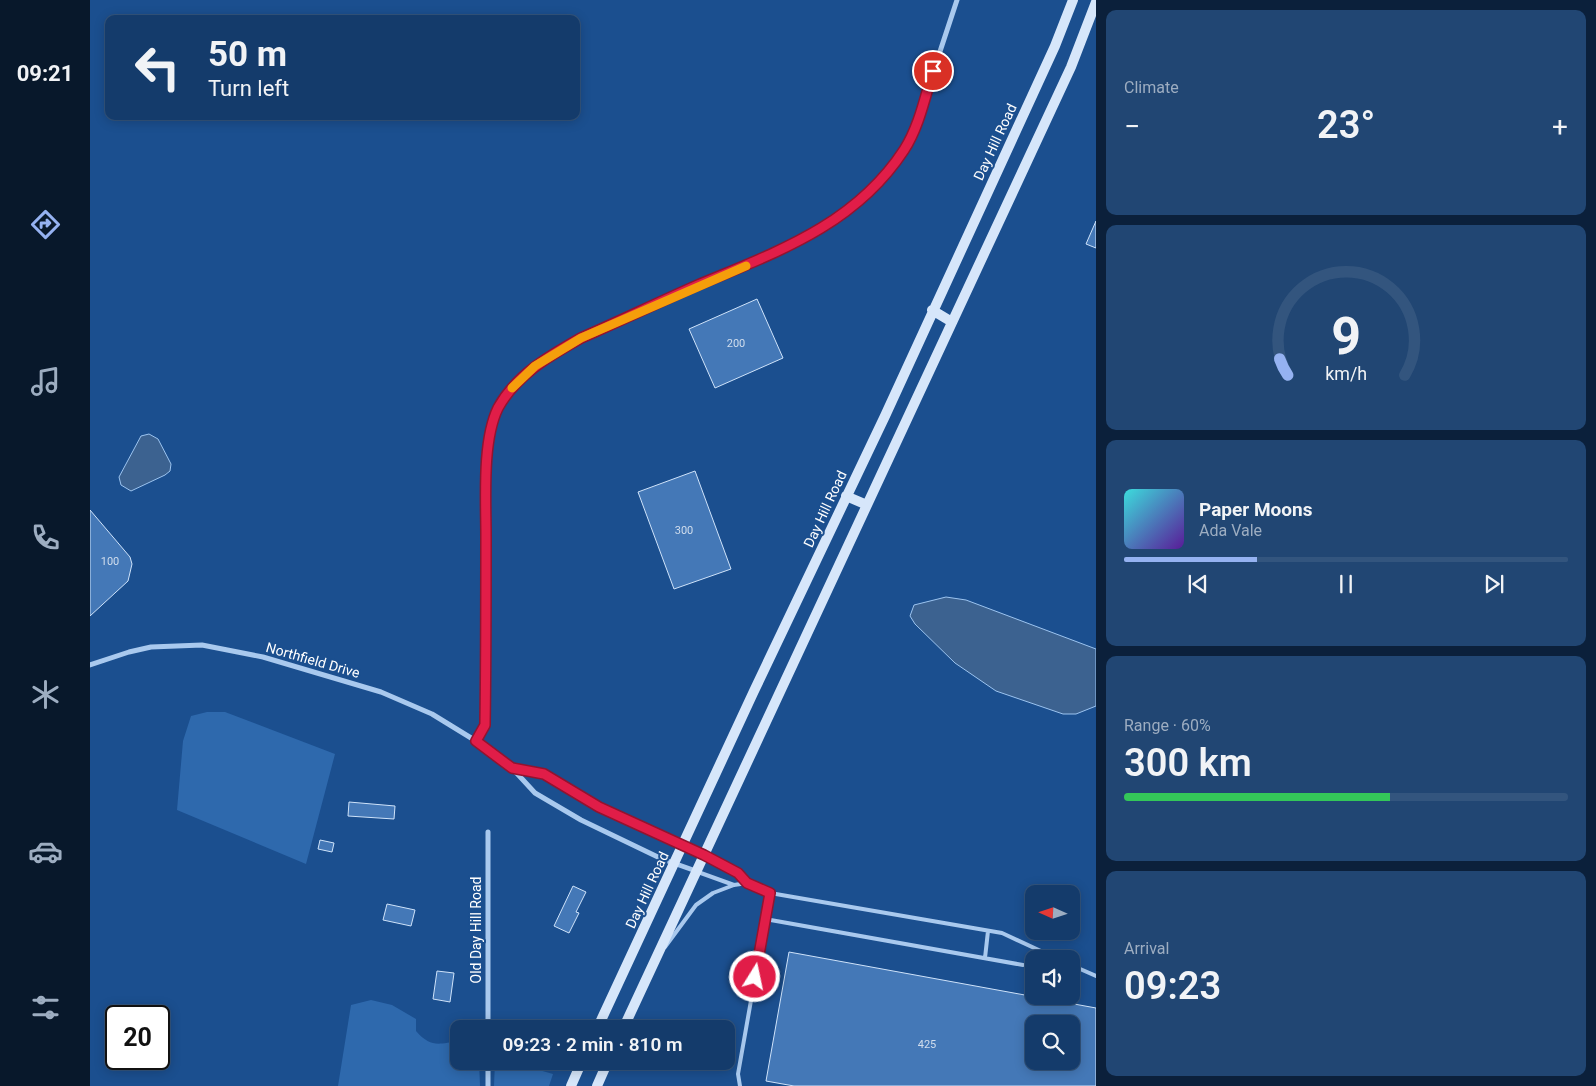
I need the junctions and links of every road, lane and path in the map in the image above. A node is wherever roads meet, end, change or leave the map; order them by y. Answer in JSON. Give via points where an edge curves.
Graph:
{"nodes":[{"id":1,"x":956,"y":0,"type":"edge"},
{"id":2,"x":1073,"y":0,"type":"edge"},
{"id":3,"x":1096,"y":2,"type":"edge"},
{"id":4,"x":932,"y":310,"type":"junction"},
{"id":5,"x":952,"y":322,"type":"junction"},
{"id":6,"x":846,"y":496,"type":"junction"},
{"id":7,"x":866,"y":505,"type":"junction"},
{"id":8,"x":90,"y":666,"type":"edge"},
{"id":9,"x":476,"y":741,"type":"junction"},
{"id":10,"x":512,"y":768,"type":"junction"},
{"id":11,"x":488,"y":832,"type":"dead end"},
{"id":12,"x":683,"y":845,"type":"junction"},
{"id":13,"x":704,"y":855,"type":"junction"},
{"id":14,"x":674,"y":863,"type":"junction"},
{"id":15,"x":696,"y":871,"type":"junction"},
{"id":16,"x":747,"y":883,"type":"junction"},
{"id":17,"x":734,"y":884,"type":"junction"},
{"id":18,"x":770,"y":893,"type":"junction"},
{"id":19,"x":765,"y":919,"type":"junction"},
{"id":20,"x":988,"y":931,"type":"junction"},
{"id":21,"x":1039,"y":950,"type":"edge"},
{"id":22,"x":985,"y":958,"type":"junction"},
{"id":23,"x":653,"y":962,"type":"junction"},
{"id":24,"x":1023,"y":965,"type":"dead end"},
{"id":25,"x":1080,"y":969,"type":"edge"},
{"id":26,"x":1096,"y":976,"type":"edge"},
{"id":27,"x":488,"y":1020,"type":"edge"},
{"id":28,"x":601,"y":1020,"type":"edge"},
{"id":29,"x":627,"y":1020,"type":"edge"},
{"id":30,"x":488,"y":1070,"type":"edge"},
{"id":31,"x":578,"y":1070,"type":"edge"},
{"id":32,"x":604,"y":1070,"type":"edge"},
{"id":33,"x":488,"y":1086,"type":"edge"},
{"id":34,"x":571,"y":1086,"type":"edge"},
{"id":35,"x":597,"y":1086,"type":"edge"},
{"id":36,"x":740,"y":1086,"type":"edge"}],
"edges":[{"from":1,"to":9,"type":"street","via":[[905,148],[855,203],[810,236],[581,338],[529,371],[498,409],[488,450],[486,481],[485,725]]},
{"from":2,"to":4,"type":"main road","name":"Day Hill Road"},
{"from":3,"to":5,"type":"main road","via":[[1071,67]]},
{"from":4,"to":5,"type":"main road"},
{"from":4,"to":6,"type":"main road","name":"Day Hill Road"},
{"from":5,"to":7,"type":"main road"},
{"from":6,"to":7,"type":"main road"},
{"from":6,"to":12,"type":"main road","name":"Day Hill Road"},
{"from":7,"to":13,"type":"main road"},
{"from":8,"to":9,"type":"street","name":"Northfield Drive","via":[[152,646],[221,647],[263,656],[381,692],[432,714]]},
{"from":9,"to":10,"type":"street","name":"Northfield Drive"},
{"from":10,"to":12,"type":"street","name":"Northfield Drive","via":[[544,774],[599,807]]},
{"from":10,"to":14,"type":"street","name":"Northfield Drive","via":[[536,793],[557,806]]},
{"from":11,"to":27,"type":"street","name":"Old Day Hill Road"},
{"from":12,"to":13,"type":"street","name":"Northfield Drive"},
{"from":12,"to":14,"type":"main road","name":"Day Hill Road"},
{"from":13,"to":15,"type":"main road"},
{"from":13,"to":16,"type":"lane","via":[[738,873]]},
{"from":14,"to":15,"type":"street","name":"Northfield Drive"},
{"from":14,"to":28,"type":"main road","name":"Day Hill Road"},
{"from":15,"to":17,"type":"lane"},
{"from":15,"to":23,"type":"main road"},
{"from":16,"to":17,"type":"lane"},
{"from":16,"to":18,"type":"lane"},
{"from":17,"to":23,"type":"lane","via":[[696,905]]},
{"from":18,"to":19,"type":"lane"},
{"from":18,"to":20,"type":"lane"},
{"from":19,"to":22,"type":"lane"},
{"from":19,"to":36,"type":"lane","via":[[738,1074]]},
{"from":20,"to":21,"type":"lane","via":[[1002,933]]},
{"from":20,"to":22,"type":"lane"},
{"from":22,"to":24,"type":"lane"},
{"from":23,"to":29,"type":"main road"},
{"from":25,"to":26,"type":"lane"},
{"from":30,"to":33,"type":"street"},
{"from":31,"to":34,"type":"main road"},
{"from":32,"to":35,"type":"main road"}]}
